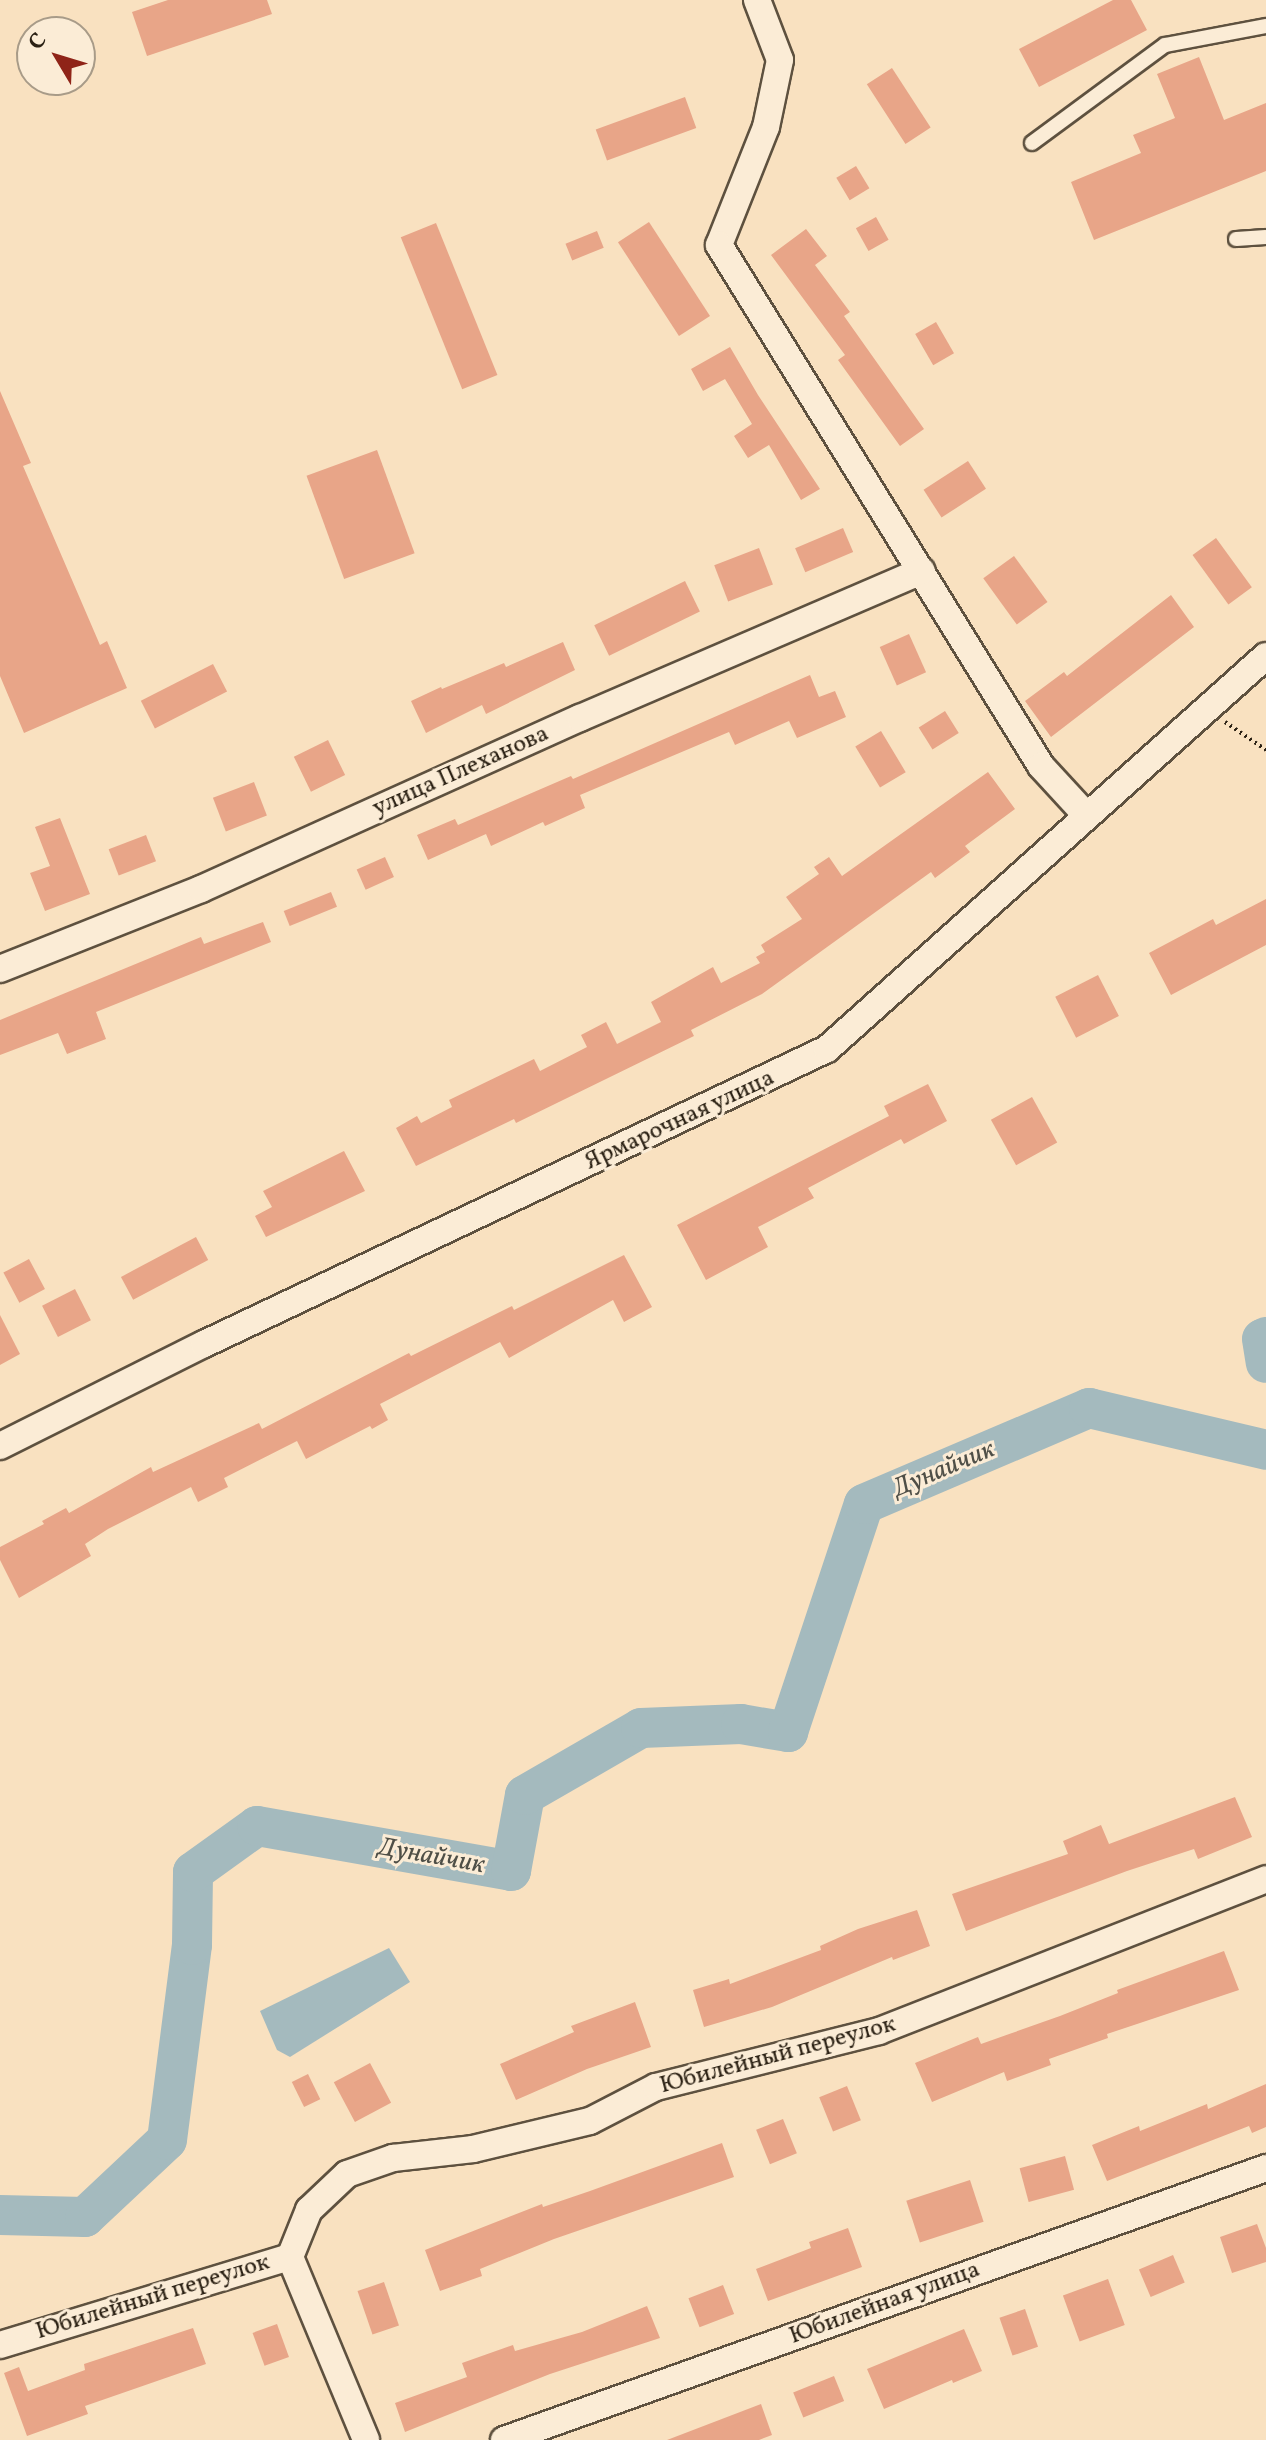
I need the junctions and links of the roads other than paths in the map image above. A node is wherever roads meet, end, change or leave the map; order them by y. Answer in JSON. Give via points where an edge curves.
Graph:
{"nodes":[{"id":1,"x":757,"y":0,"type":"edge"},
{"id":2,"x":1266,"y":26,"type":"edge"},
{"id":3,"x":1032,"y":143,"type":"dead end"},
{"id":4,"x":1266,"y":237,"type":"edge"},
{"id":5,"x":1236,"y":239,"type":"dead end"},
{"id":6,"x":922,"y":571,"type":"junction"},
{"id":7,"x":1266,"y":656,"type":"edge"},
{"id":8,"x":1086,"y":815,"type":"junction"},
{"id":9,"x":0,"y":969,"type":"edge"},
{"id":10,"x":0,"y":1446,"type":"edge"},
{"id":11,"x":1266,"y":1879,"type":"edge"},
{"id":12,"x":1266,"y":2168,"type":"edge"},
{"id":13,"x":290,"y":2257,"type":"junction"},
{"id":14,"x":0,"y":2345,"type":"edge"},
{"id":15,"x":366,"y":2440,"type":"edge"},
{"id":16,"x":504,"y":2440,"type":"edge"}],
"edges":[{"from":1,"to":6,"type":"street","via":[[780,60],[766,127],[719,245]]},
{"from":2,"to":3,"type":"lane","via":[[1165,45]]},
{"from":4,"to":5,"type":"lane"},
{"from":6,"to":8,"type":"street","via":[[1041,766]]},
{"from":6,"to":9,"type":"street","name":"улица Плеханова","via":[[201,889]]},
{"from":7,"to":8,"type":"street","name":"Ярмарочная улица"},
{"from":8,"to":10,"type":"street","name":"Ярмарочная улица","via":[[827,1049]]},
{"from":11,"to":13,"type":"street","name":"Юбилейный переулок","via":[[879,2031],[656,2087],[590,2121],[473,2149],[393,2158],[347,2174],[309,2210]]},
{"from":12,"to":16,"type":"street","name":"Юбилейная улица"},
{"from":13,"to":14,"type":"street","name":"Юбилейный переулок"},
{"from":13,"to":15,"type":"street"}]}
